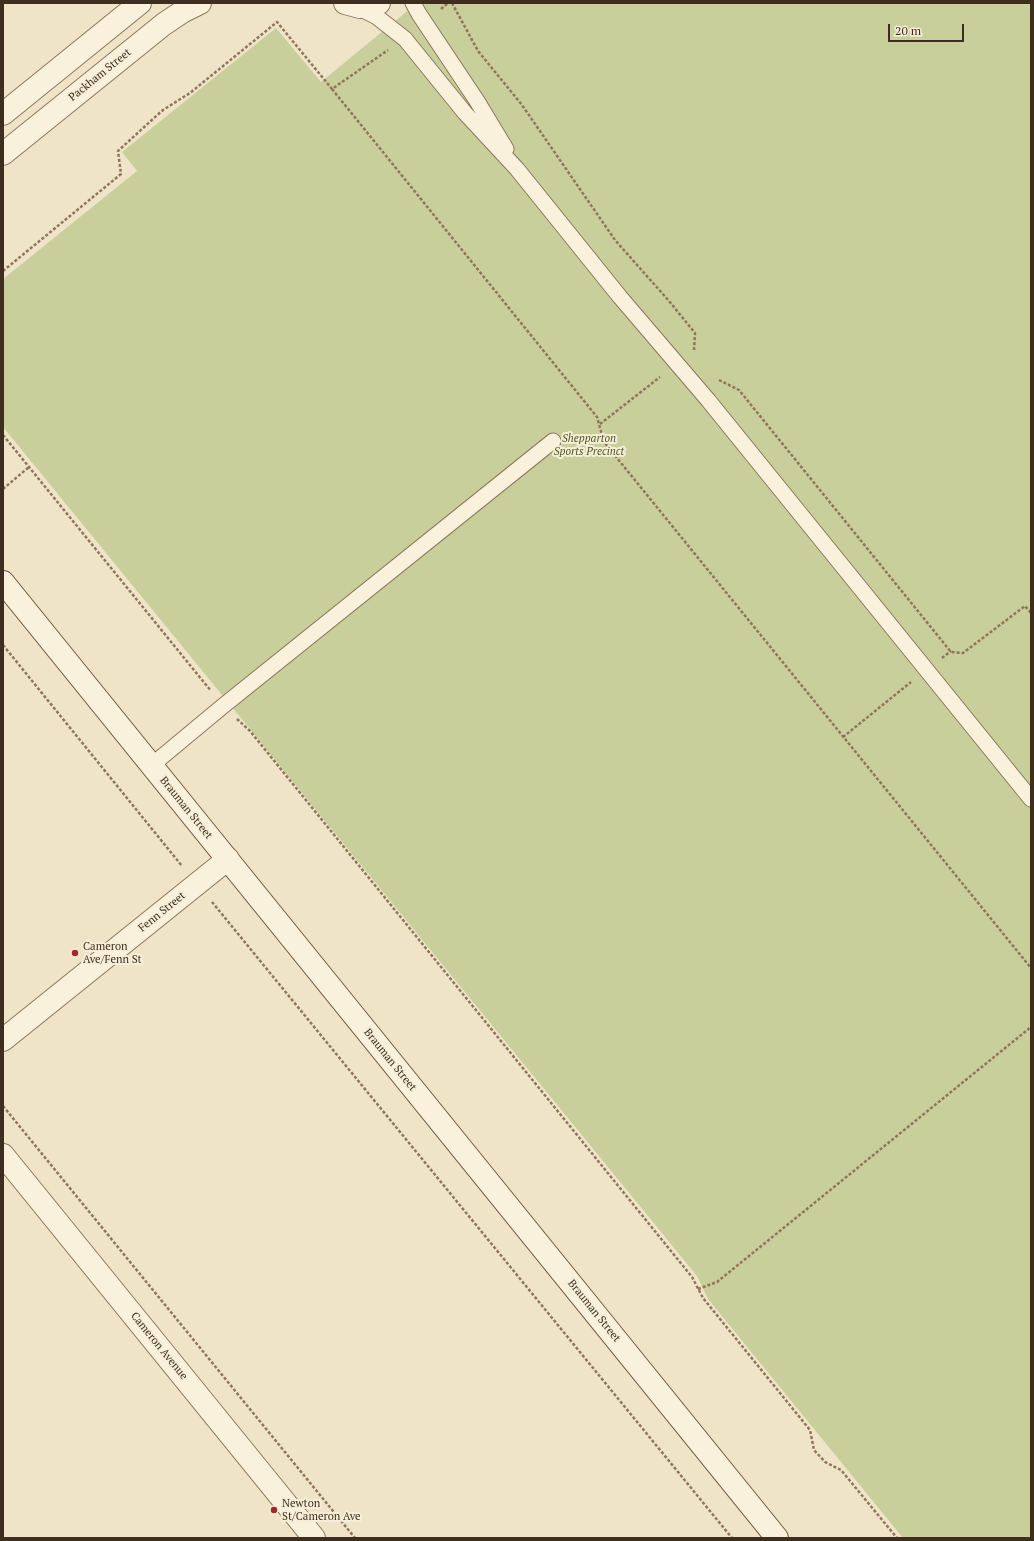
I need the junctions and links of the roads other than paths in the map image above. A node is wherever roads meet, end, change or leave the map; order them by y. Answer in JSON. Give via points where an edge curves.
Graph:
{"nodes":[{"id":1,"x":140,"y":3,"type":"edge"},
{"id":2,"x":200,"y":3,"type":"edge"},
{"id":3,"x":379,"y":3,"type":"edge"},
{"id":4,"x":414,"y":3,"type":"edge"},
{"id":5,"x":349,"y":4,"type":"edge"},
{"id":6,"x":3,"y":114,"type":"edge"},
{"id":7,"x":3,"y":154,"type":"edge"},
{"id":8,"x":517,"y":169,"type":"junction"},
{"id":9,"x":553,"y":441,"type":"dead end"},
{"id":10,"x":3,"y":582,"type":"edge"},
{"id":11,"x":152,"y":765,"type":"junction"},
{"id":12,"x":1031,"y":799,"type":"edge"},
{"id":13,"x":228,"y":859,"type":"junction"},
{"id":14,"x":3,"y":1040,"type":"edge"},
{"id":15,"x":3,"y":1155,"type":"edge"},
{"id":16,"x":314,"y":1538,"type":"edge"},
{"id":17,"x":777,"y":1538,"type":"edge"}],
"edges":[{"from":1,"to":6,"type":"street"},
{"from":2,"to":7,"type":"street","name":"Packham Street","via":[[158,29]]},
{"from":3,"to":5,"type":"street","via":[[367,6]]},
{"from":4,"to":8,"type":"lane","via":[[424,22],[478,101]]},
{"from":5,"to":8,"type":"lane","via":[[377,16],[405,39],[465,113]]},
{"from":8,"to":12,"type":"lane"},
{"from":9,"to":11,"type":"lane"},
{"from":10,"to":11,"type":"street","name":"Brauman Street"},
{"from":11,"to":13,"type":"street","name":"Brauman Street"},
{"from":13,"to":14,"type":"street","name":"Fenn Street"},
{"from":13,"to":17,"type":"street","name":"Brauman Street"},
{"from":15,"to":16,"type":"street","name":"Cameron Avenue"}]}
